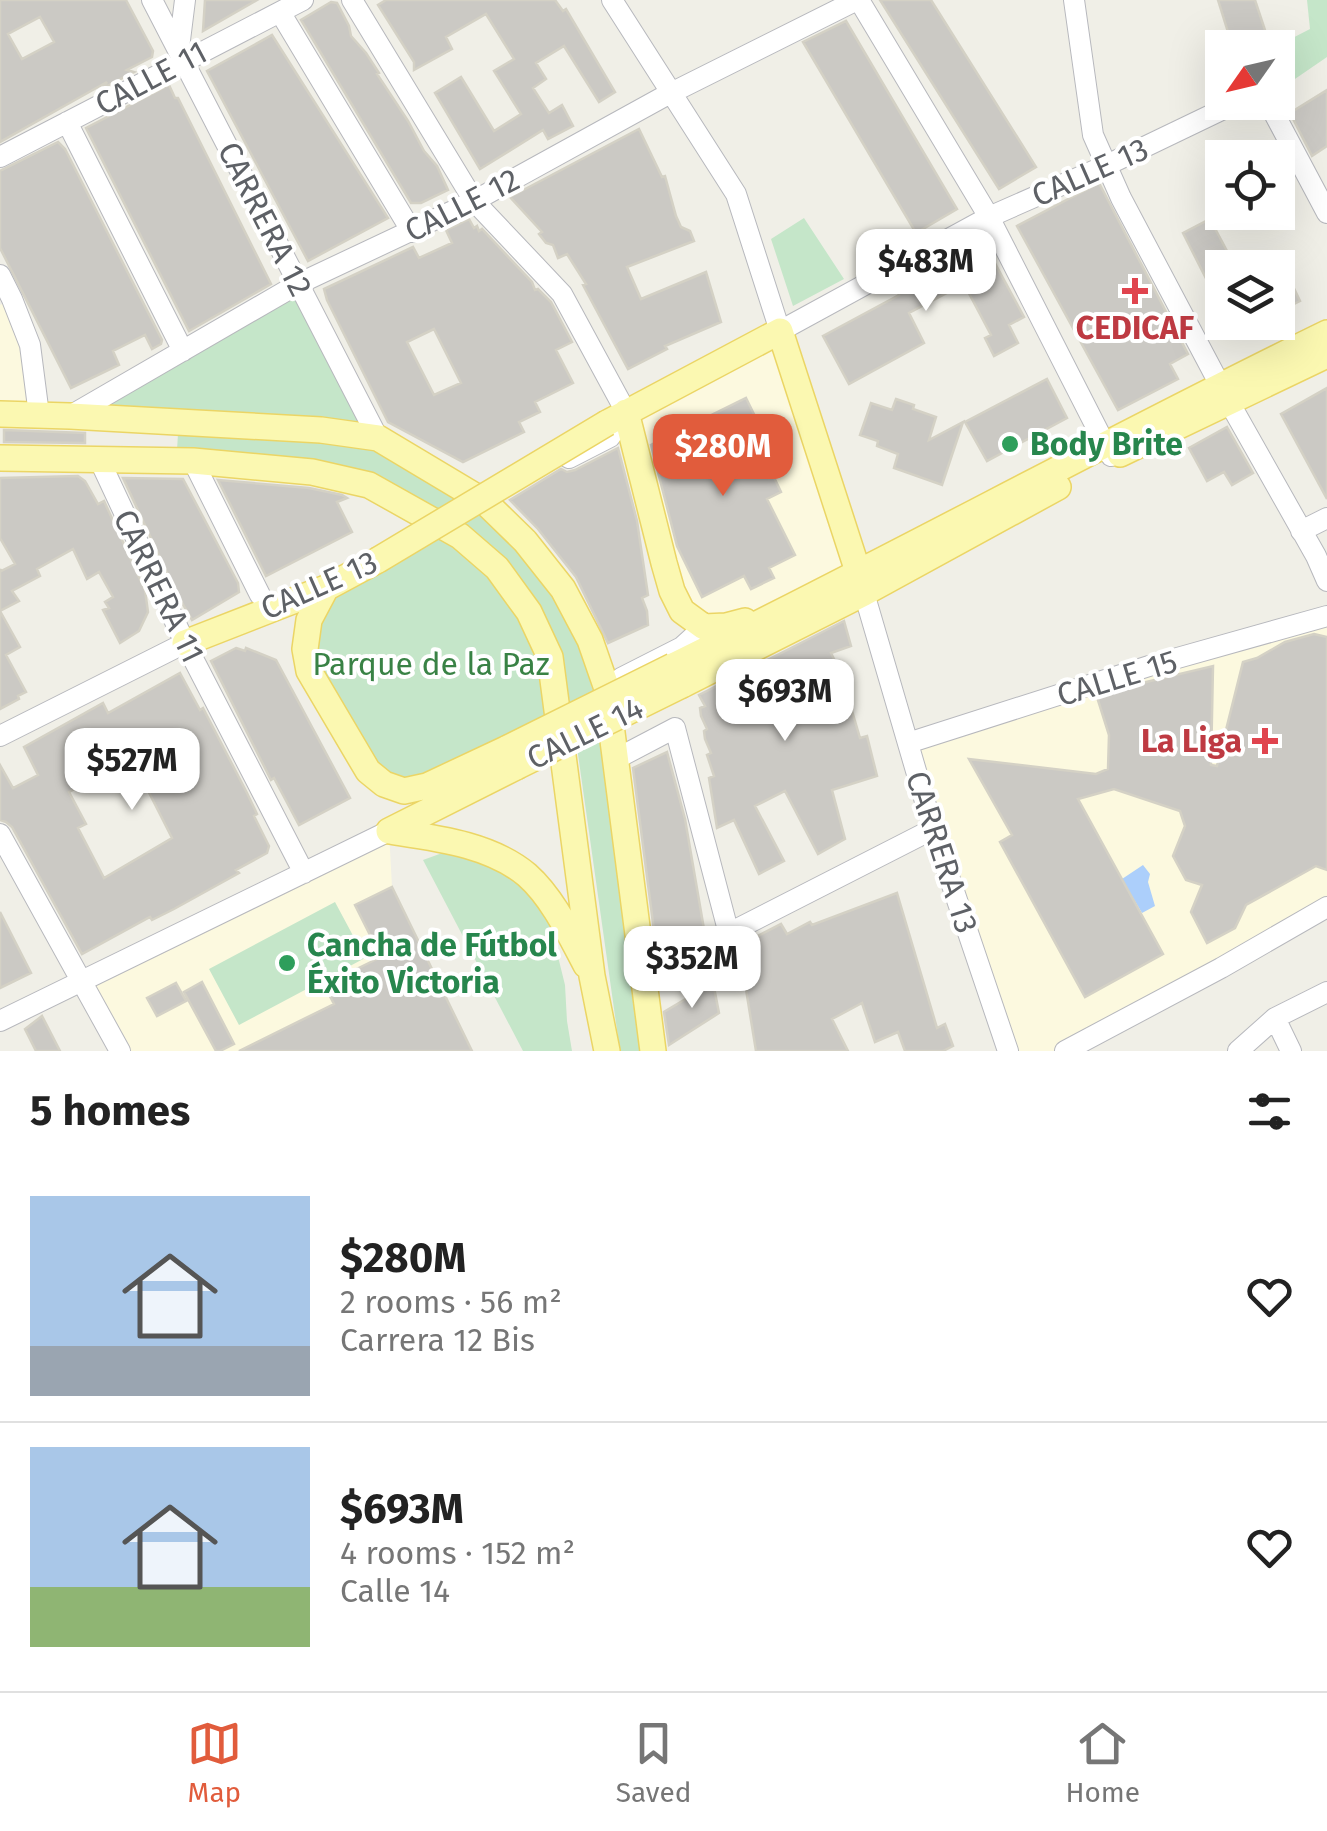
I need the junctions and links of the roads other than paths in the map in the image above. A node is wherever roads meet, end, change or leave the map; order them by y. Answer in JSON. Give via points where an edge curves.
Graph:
{"nodes":[{"id":1,"x":152,"y":0,"type":"edge"},
{"id":2,"x":185,"y":0,"type":"edge"},
{"id":3,"x":303,"y":0,"type":"edge"},
{"id":4,"x":352,"y":0,"type":"edge"},
{"id":5,"x":612,"y":0,"type":"edge"},
{"id":6,"x":858,"y":0,"type":"edge"},
{"id":7,"x":1074,"y":0,"type":"edge"},
{"id":8,"x":280,"y":12,"type":"junction"},
{"id":9,"x":182,"y":54,"type":"junction"},
{"id":10,"x":672,"y":92,"type":"junction"},
{"id":11,"x":1205,"y":118,"type":"edge"},
{"id":12,"x":1278,"y":120,"type":"edge"},
{"id":13,"x":66,"y":122,"type":"junction"},
{"id":14,"x":0,"y":157,"type":"edge"},
{"id":15,"x":1107,"y":165,"type":"junction"},
{"id":16,"x":474,"y":201,"type":"junction"},
{"id":17,"x":1327,"y":213,"type":"edge"},
{"id":18,"x":989,"y":218,"type":"junction"},
{"id":19,"x":412,"y":232,"type":"junction"},
{"id":20,"x":0,"y":275,"type":"edge"},
{"id":21,"x":298,"y":284,"type":"junction"},
{"id":22,"x":780,"y":331,"type":"junction"},
{"id":23,"x":1327,"y":331,"type":"edge"},
{"id":24,"x":183,"y":350,"type":"junction"},
{"id":25,"x":1327,"y":354,"type":"edge"},
{"id":26,"x":1225,"y":393,"type":"junction"},
{"id":27,"x":0,"y":414,"type":"edge"},
{"id":28,"x":39,"y":415,"type":"junction"},
{"id":29,"x":70,"y":416,"type":"junction"},
{"id":30,"x":616,"y":418,"type":"junction"},
{"id":31,"x":378,"y":438,"type":"junction"},
{"id":32,"x":1108,"y":451,"type":"junction"},
{"id":33,"x":0,"y":458,"type":"edge"},
{"id":34,"x":98,"y":459,"type":"junction"},
{"id":35,"x":194,"y":461,"type":"junction"},
{"id":36,"x":485,"y":502,"type":"junction"},
{"id":37,"x":1327,"y":518,"type":"edge"},
{"id":38,"x":1301,"y":531,"type":"junction"},
{"id":39,"x":1327,"y":581,"type":"edge"},
{"id":40,"x":862,"y":584,"type":"junction"},
{"id":41,"x":326,"y":588,"type":"junction"},
{"id":42,"x":260,"y":594,"type":"dead end"},
{"id":43,"x":793,"y":608,"type":"junction"},
{"id":44,"x":1327,"y":616,"type":"edge"},
{"id":45,"x":704,"y":627,"type":"junction"},
{"id":46,"x":185,"y":643,"type":"junction"},
{"id":47,"x":678,"y":675,"type":"junction"},
{"id":48,"x":606,"y":686,"type":"junction"},
{"id":49,"x":0,"y":736,"type":"edge"},
{"id":50,"x":908,"y":743,"type":"junction"},
{"id":51,"x":512,"y":757,"type":"junction"},
{"id":52,"x":614,"y":760,"type":"junction"},
{"id":53,"x":933,"y":829,"type":"junction"},
{"id":54,"x":388,"y":831,"type":"junction"},
{"id":55,"x":0,"y":834,"type":"edge"},
{"id":56,"x":304,"y":873,"type":"junction"},
{"id":57,"x":1327,"y":907,"type":"edge"},
{"id":58,"x":729,"y":934,"type":"junction"},
{"id":59,"x":592,"y":976,"type":"junction"},
{"id":60,"x":642,"y":977,"type":"junction"},
{"id":61,"x":82,"y":980,"type":"junction"},
{"id":62,"x":1327,"y":992,"type":"edge"},
{"id":63,"x":1275,"y":1018,"type":"junction"},
{"id":64,"x":0,"y":1021,"type":"edge"},
{"id":65,"x":120,"y":1051,"type":"edge"},
{"id":66,"x":608,"y":1051,"type":"edge"},
{"id":67,"x":653,"y":1051,"type":"edge"},
{"id":68,"x":1008,"y":1051,"type":"edge"},
{"id":69,"x":1065,"y":1051,"type":"edge"},
{"id":70,"x":1238,"y":1051,"type":"edge"},
{"id":71,"x":1291,"y":1051,"type":"edge"}],
"edges":[{"from":1,"to":9,"type":"street","name":"CARRERA 12"},
{"from":2,"to":9,"type":"street"},
{"from":3,"to":8,"type":"street","name":"CALLE 11"},
{"from":4,"to":16,"type":"street"},
{"from":5,"to":10,"type":"street"},
{"from":6,"to":10,"type":"street","name":"CALLE 12"},
{"from":6,"to":18,"type":"street"},
{"from":7,"to":15,"type":"street","via":[[1093,135]]},
{"from":8,"to":9,"type":"street","name":"CALLE 11"},
{"from":8,"to":19,"type":"street"},
{"from":9,"to":13,"type":"street","name":"CALLE 11"},
{"from":9,"to":21,"type":"street","name":"CARRERA 12"},
{"from":10,"to":16,"type":"street","name":"CALLE 12"},
{"from":10,"to":22,"type":"street","via":[[736,194]]},
{"from":11,"to":15,"type":"street","name":"CALLE 13"},
{"from":12,"to":17,"type":"street"},
{"from":13,"to":14,"type":"street","name":"CALLE 11"},
{"from":13,"to":24,"type":"street"},
{"from":15,"to":18,"type":"street","name":"CALLE 13"},
{"from":15,"to":26,"type":"street"},
{"from":16,"to":19,"type":"street","name":"CALLE 12"},
{"from":16,"to":30,"type":"street","via":[[562,294]]},
{"from":18,"to":22,"type":"street","name":"CALLE 13"},
{"from":18,"to":32,"type":"street"},
{"from":19,"to":21,"type":"street","name":"CALLE 12"},
{"from":20,"to":28,"type":"street","via":[[30,345]]},
{"from":21,"to":24,"type":"street","name":"CALLE 12"},
{"from":21,"to":31,"type":"street","name":"CARRERA 12"},
{"from":22,"to":30,"type":"main road","name":"CALLE 13"},
{"from":22,"to":40,"type":"main road"},
{"from":23,"to":26,"type":"main road","name":"CALLE 14"},
{"from":24,"to":29,"type":"street","name":"CALLE 12"},
{"from":25,"to":26,"type":"main road","name":"CALLE 14"},
{"from":26,"to":32,"type":"main road","name":"CALLE 14"},
{"from":26,"to":38,"type":"street"},
{"from":27,"to":28,"type":"main road"},
{"from":28,"to":29,"type":"main road"},
{"from":29,"to":31,"type":"main road"},
{"from":30,"to":36,"type":"street","name":"CALLE 13","via":[[610,437]]},
{"from":30,"to":41,"type":"main road","name":"CALLE 13","bridge":true},
{"from":30,"to":45,"type":"main road","via":[[672,591],[682,611]]},
{"from":31,"to":36,"type":"main road"},
{"from":32,"to":40,"type":"main road","name":"CALLE 14"},
{"from":33,"to":34,"type":"main road"},
{"from":34,"to":35,"type":"main road"},
{"from":34,"to":46,"type":"street","name":"CARRERA 11"},
{"from":35,"to":42,"type":"street"},
{"from":35,"to":59,"type":"main road","via":[[312,472],[370,486],[460,536],[496,568],[529,612],[550,656]]},
{"from":36,"to":48,"type":"main road","via":[[563,589]]},
{"from":37,"to":38,"type":"street"},
{"from":38,"to":39,"type":"street"},
{"from":40,"to":43,"type":"main road","name":"CALLE 14"},
{"from":40,"to":47,"type":"main road","name":"CALLE 14"},
{"from":40,"to":50,"type":"street","name":"CARRERA 13"},
{"from":41,"to":46,"type":"main road","name":"CALLE 13"},
{"from":41,"to":51,"type":"main road","name":"CALLE 14","via":[[309,620],[309,671],[368,771],[404,791]]},
{"from":43,"to":45,"type":"main road"},
{"from":43,"to":47,"type":"main road","name":"CALLE 14"},
{"from":44,"to":50,"type":"street","name":"CALLE 15"},
{"from":45,"to":48,"type":"street","via":[[682,647]]},
{"from":46,"to":49,"type":"street","name":"CALLE 13"},
{"from":46,"to":56,"type":"street","name":"CARRERA 11"},
{"from":47,"to":51,"type":"main road","name":"CALLE 14","bridge":true},
{"from":48,"to":52,"type":"main road"},
{"from":50,"to":53,"type":"street","name":"CARRERA 13"},
{"from":51,"to":54,"type":"main road","name":"CALLE 14"},
{"from":52,"to":58,"type":"street","via":[[676,728]]},
{"from":52,"to":60,"type":"main road"},
{"from":53,"to":58,"type":"street"},
{"from":53,"to":68,"type":"street","name":"CARRERA 13"},
{"from":54,"to":56,"type":"street","name":"CALLE 14"},
{"from":54,"to":59,"type":"main road","via":[[475,848],[528,876]]},
{"from":55,"to":61,"type":"street"},
{"from":56,"to":61,"type":"street","name":"CALLE 14"},
{"from":57,"to":69,"type":"street"},
{"from":58,"to":60,"type":"street"},
{"from":59,"to":66,"type":"main road"},
{"from":60,"to":67,"type":"main road"},
{"from":61,"to":64,"type":"street","name":"CALLE 14"},
{"from":61,"to":65,"type":"street"},
{"from":62,"to":63,"type":"street"},
{"from":63,"to":70,"type":"street"},
{"from":63,"to":71,"type":"street"}]}
